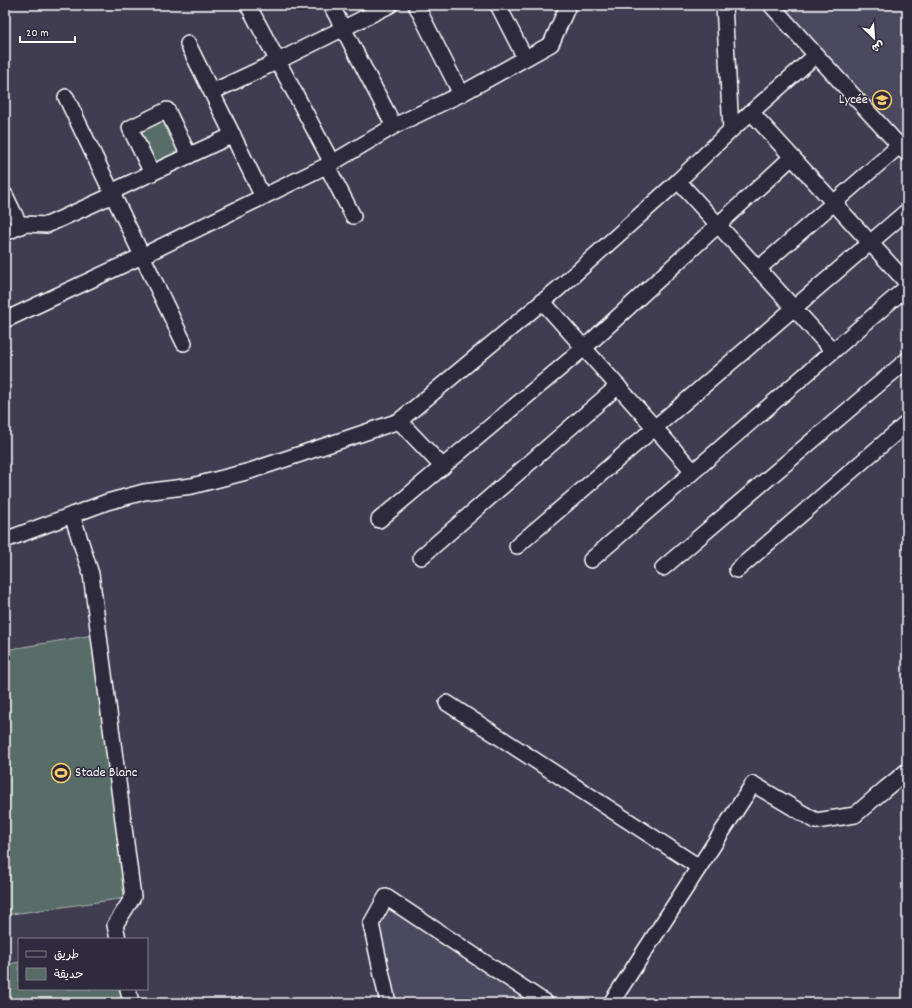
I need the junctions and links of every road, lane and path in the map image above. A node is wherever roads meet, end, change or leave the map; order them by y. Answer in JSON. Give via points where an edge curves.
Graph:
{"nodes":[{"id":1,"x":248,"y":5,"type":"edge"},
{"id":2,"x":331,"y":5,"type":"edge"},
{"id":3,"x":390,"y":5,"type":"edge"},
{"id":4,"x":416,"y":5,"type":"edge"},
{"id":5,"x":498,"y":5,"type":"edge"},
{"id":6,"x":567,"y":5,"type":"edge"},
{"id":7,"x":724,"y":5,"type":"edge"},
{"id":8,"x":771,"y":5,"type":"edge"},
{"id":9,"x":343,"y":28,"type":"junction"},
{"id":10,"x":188,"y":44,"type":"dead end"},
{"id":11,"x":816,"y":55,"type":"junction"},
{"id":12,"x":526,"y":58,"type":"junction"},
{"id":13,"x":278,"y":61,"type":"junction"},
{"id":14,"x":212,"y":92,"type":"junction"},
{"id":15,"x":461,"y":94,"type":"junction"},
{"id":16,"x":66,"y":97,"type":"dead end"},
{"id":17,"x":751,"y":112,"type":"junction"},
{"id":18,"x":394,"y":126,"type":"junction"},
{"id":19,"x":731,"y":130,"type":"junction"},
{"id":20,"x":233,"y":136,"type":"junction"},
{"id":21,"x":903,"y":150,"type":"edge"},
{"id":22,"x":189,"y":156,"type":"junction"},
{"id":23,"x":792,"y":157,"type":"junction"},
{"id":24,"x":332,"y":163,"type":"junction"},
{"id":25,"x":152,"y":173,"type":"junction"},
{"id":26,"x":678,"y":181,"type":"junction"},
{"id":27,"x":112,"y":193,"type":"junction"},
{"id":28,"x":5,"y":195,"type":"edge"},
{"id":29,"x":263,"y":197,"type":"junction"},
{"id":30,"x":834,"y":203,"type":"junction"},
{"id":31,"x":907,"y":211,"type":"edge"},
{"id":32,"x":353,"y":216,"type":"dead end"},
{"id":33,"x":718,"y":225,"type":"junction"},
{"id":34,"x":20,"y":226,"type":"junction"},
{"id":35,"x":5,"y":233,"type":"edge"},
{"id":36,"x":870,"y":243,"type":"junction"},
{"id":37,"x":142,"y":256,"type":"junction"},
{"id":38,"x":758,"y":269,"type":"junction"},
{"id":39,"x":905,"y":292,"type":"edge"},
{"id":40,"x":542,"y":302,"type":"junction"},
{"id":41,"x":794,"y":308,"type":"junction"},
{"id":42,"x":5,"y":320,"type":"edge"},
{"id":43,"x":184,"y":342,"type":"dead end"},
{"id":44,"x":584,"y":348,"type":"junction"},
{"id":45,"x":833,"y":351,"type":"junction"},
{"id":46,"x":907,"y":360,"type":"edge"},
{"id":47,"x":618,"y":386,"type":"junction"},
{"id":48,"x":399,"y":421,"type":"junction"},
{"id":49,"x":907,"y":423,"type":"edge"},
{"id":50,"x":655,"y":428,"type":"junction"},
{"id":51,"x":443,"y":467,"type":"junction"},
{"id":52,"x":693,"y":471,"type":"junction"},
{"id":53,"x":72,"y":515,"type":"junction"},
{"id":54,"x":380,"y":520,"type":"dead end"},
{"id":55,"x":5,"y":540,"type":"edge"},
{"id":56,"x":517,"y":546,"type":"dead end"},
{"id":57,"x":421,"y":557,"type":"dead end"},
{"id":58,"x":591,"y":560,"type":"dead end"},
{"id":59,"x":663,"y":568,"type":"dead end"},
{"id":60,"x":737,"y":570,"type":"dead end"},
{"id":61,"x":447,"y":703,"type":"dead end"},
{"id":62,"x":907,"y":771,"type":"edge"},
{"id":63,"x":699,"y":867,"type":"junction"},
{"id":64,"x":118,"y":938,"type":"edge"},
{"id":65,"x":128,"y":990,"type":"edge"},
{"id":66,"x":131,"y":1003,"type":"edge"},
{"id":67,"x":388,"y":1003,"type":"edge"},
{"id":68,"x":546,"y":1003,"type":"edge"},
{"id":69,"x":611,"y":1003,"type":"edge"}],
"edges":[{"from":1,"to":13,"type":"street"},
{"from":2,"to":9,"type":"street"},
{"from":3,"to":9,"type":"street"},
{"from":4,"to":15,"type":"street"},
{"from":5,"to":12,"type":"street"},
{"from":6,"to":12,"type":"street","via":[[551,44]]},
{"from":7,"to":19,"type":"street"},
{"from":8,"to":11,"type":"street"},
{"from":9,"to":13,"type":"street"},
{"from":9,"to":18,"type":"street"},
{"from":10,"to":14,"type":"street"},
{"from":11,"to":17,"type":"street"},
{"from":11,"to":21,"type":"street"},
{"from":12,"to":15,"type":"street"},
{"from":13,"to":14,"type":"street"},
{"from":13,"to":24,"type":"street"},
{"from":14,"to":20,"type":"street"},
{"from":15,"to":18,"type":"street"},
{"from":16,"to":27,"type":"street"},
{"from":17,"to":19,"type":"street"},
{"from":17,"to":23,"type":"street"},
{"from":18,"to":24,"type":"street"},
{"from":19,"to":26,"type":"street"},
{"from":20,"to":22,"type":"street"},
{"from":20,"to":29,"type":"street"},
{"from":21,"to":30,"type":"street"},
{"from":22,"to":25,"type":"street"},
{"from":22,"to":25,"type":"street","via":[[167,110],[130,128]]},
{"from":23,"to":30,"type":"street"},
{"from":23,"to":33,"type":"street"},
{"from":24,"to":29,"type":"street"},
{"from":24,"to":32,"type":"street","via":[[327,166]]},
{"from":25,"to":27,"type":"street"},
{"from":26,"to":33,"type":"street"},
{"from":26,"to":40,"type":"street"},
{"from":27,"to":34,"type":"street","via":[[47,225]]},
{"from":27,"to":37,"type":"street"},
{"from":28,"to":34,"type":"street"},
{"from":29,"to":37,"type":"street"},
{"from":30,"to":36,"type":"street"},
{"from":30,"to":38,"type":"street"},
{"from":31,"to":36,"type":"street"},
{"from":33,"to":38,"type":"street"},
{"from":33,"to":44,"type":"street"},
{"from":34,"to":35,"type":"street"},
{"from":36,"to":39,"type":"street"},
{"from":36,"to":41,"type":"street"},
{"from":37,"to":42,"type":"street"},
{"from":37,"to":43,"type":"street"},
{"from":38,"to":41,"type":"street"},
{"from":39,"to":45,"type":"street"},
{"from":40,"to":44,"type":"street"},
{"from":40,"to":48,"type":"street"},
{"from":41,"to":45,"type":"street"},
{"from":41,"to":50,"type":"street"},
{"from":44,"to":47,"type":"street"},
{"from":44,"to":51,"type":"street"},
{"from":45,"to":52,"type":"street"},
{"from":46,"to":59,"type":"street"},
{"from":47,"to":50,"type":"street"},
{"from":47,"to":57,"type":"street"},
{"from":48,"to":51,"type":"street"},
{"from":48,"to":53,"type":"street","via":[[250,471],[192,486],[137,494]]},
{"from":49,"to":60,"type":"street"},
{"from":50,"to":52,"type":"street"},
{"from":50,"to":56,"type":"street"},
{"from":51,"to":54,"type":"street"},
{"from":52,"to":58,"type":"street"},
{"from":53,"to":55,"type":"street"},
{"from":53,"to":64,"type":"street","via":[[91,574],[133,897],[115,926]]},
{"from":61,"to":63,"type":"street"},
{"from":62,"to":63,"type":"street","via":[[855,815],[816,821],[753,784]]},
{"from":63,"to":69,"type":"street"},
{"from":65,"to":66,"type":"street"},
{"from":67,"to":68,"type":"street","via":[[371,924],[386,897]]}]}
